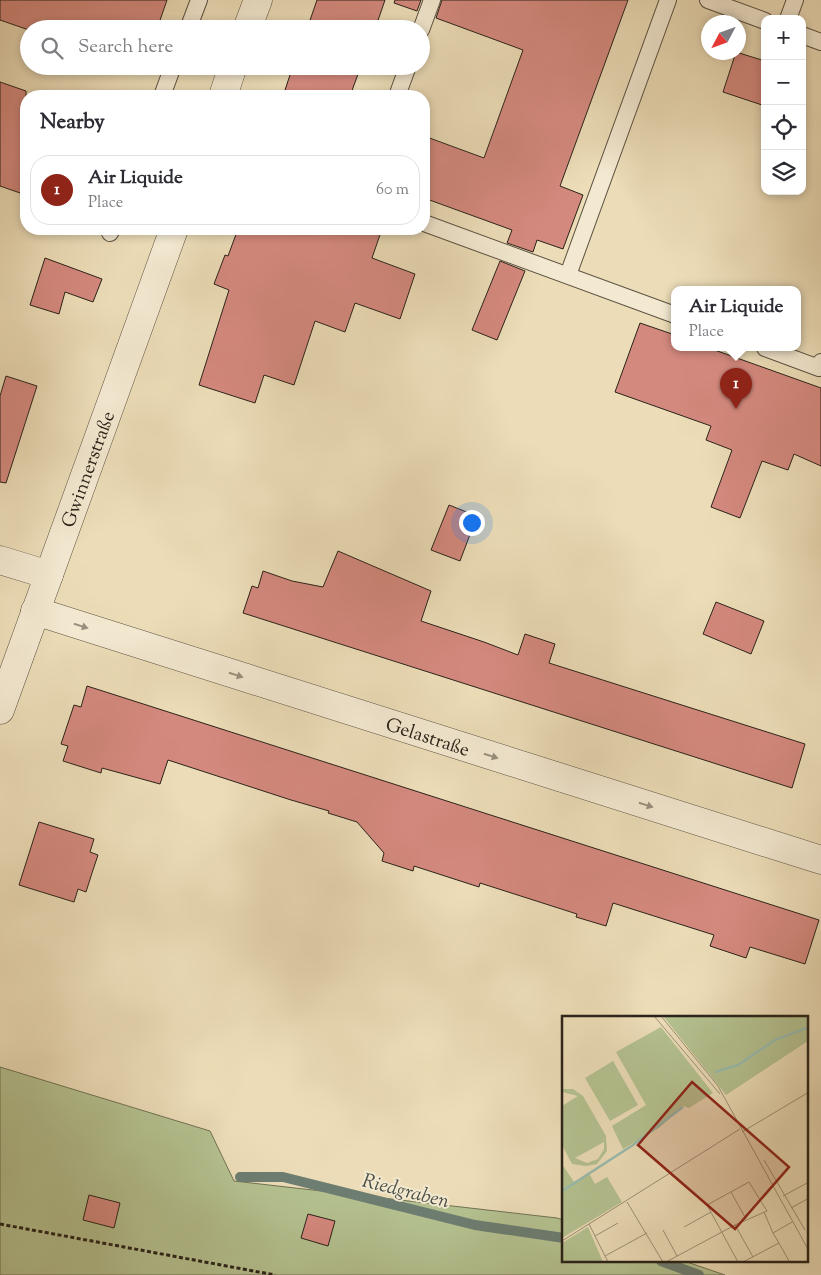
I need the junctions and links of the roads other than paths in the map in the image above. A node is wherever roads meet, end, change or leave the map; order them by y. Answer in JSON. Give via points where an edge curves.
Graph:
{"nodes":[{"id":1,"x":199,"y":0,"type":"edge"},
{"id":2,"x":258,"y":0,"type":"edge"},
{"id":3,"x":432,"y":0,"type":"edge"},
{"id":4,"x":668,"y":0,"type":"edge"},
{"id":5,"x":708,"y":0,"type":"edge"},
{"id":6,"x":795,"y":0,"type":"edge"},
{"id":7,"x":789,"y":15,"type":"edge"},
{"id":8,"x":191,"y":20,"type":"edge"},
{"id":9,"x":250,"y":20,"type":"edge"},
{"id":10,"x":425,"y":20,"type":"edge"},
{"id":11,"x":761,"y":20,"type":"edge"},
{"id":12,"x":806,"y":36,"type":"edge"},
{"id":13,"x":821,"y":42,"type":"edge"},
{"id":14,"x":170,"y":75,"type":"edge"},
{"id":15,"x":230,"y":75,"type":"edge"},
{"id":16,"x":405,"y":75,"type":"edge"},
{"id":17,"x":164,"y":90,"type":"edge"},
{"id":18,"x":224,"y":90,"type":"edge"},
{"id":19,"x":399,"y":90,"type":"edge"},
{"id":20,"x":430,"y":225,"type":"edge"},
{"id":21,"x":172,"y":235,"type":"edge"},
{"id":22,"x":568,"y":275,"type":"junction"},
{"id":23,"x":671,"y":314,"type":"edge"},
{"id":24,"x":773,"y":351,"type":"edge"},
{"id":25,"x":821,"y":362,"type":"edge"},
{"id":26,"x":0,"y":560,"type":"edge"},
{"id":27,"x":49,"y":575,"type":"junction"},
{"id":28,"x":35,"y":611,"type":"junction"},
{"id":29,"x":0,"y":710,"type":"edge"},
{"id":30,"x":821,"y":860,"type":"edge"}],
"edges":[{"from":1,"to":8,"type":"lane"},
{"from":2,"to":9,"type":"street"},
{"from":3,"to":10,"type":"lane"},
{"from":4,"to":22,"type":"lane"},
{"from":5,"to":11,"type":"lane"},
{"from":6,"to":7,"type":"lane"},
{"from":12,"to":13,"type":"lane"},
{"from":14,"to":17,"type":"lane"},
{"from":15,"to":18,"type":"street"},
{"from":16,"to":19,"type":"lane"},
{"from":20,"to":22,"type":"lane"},
{"from":21,"to":27,"type":"street","name":"Gwinnerstraße"},
{"from":22,"to":23,"type":"lane"},
{"from":24,"to":25,"type":"lane","via":[[819,368]]},
{"from":26,"to":27,"type":"street"},
{"from":27,"to":28,"type":"street","name":"Gwinnerstraße"},
{"from":28,"to":29,"type":"street","name":"Gwinnerstraße"},
{"from":28,"to":30,"type":"street","name":"Gelastraße","one_way":true}]}
